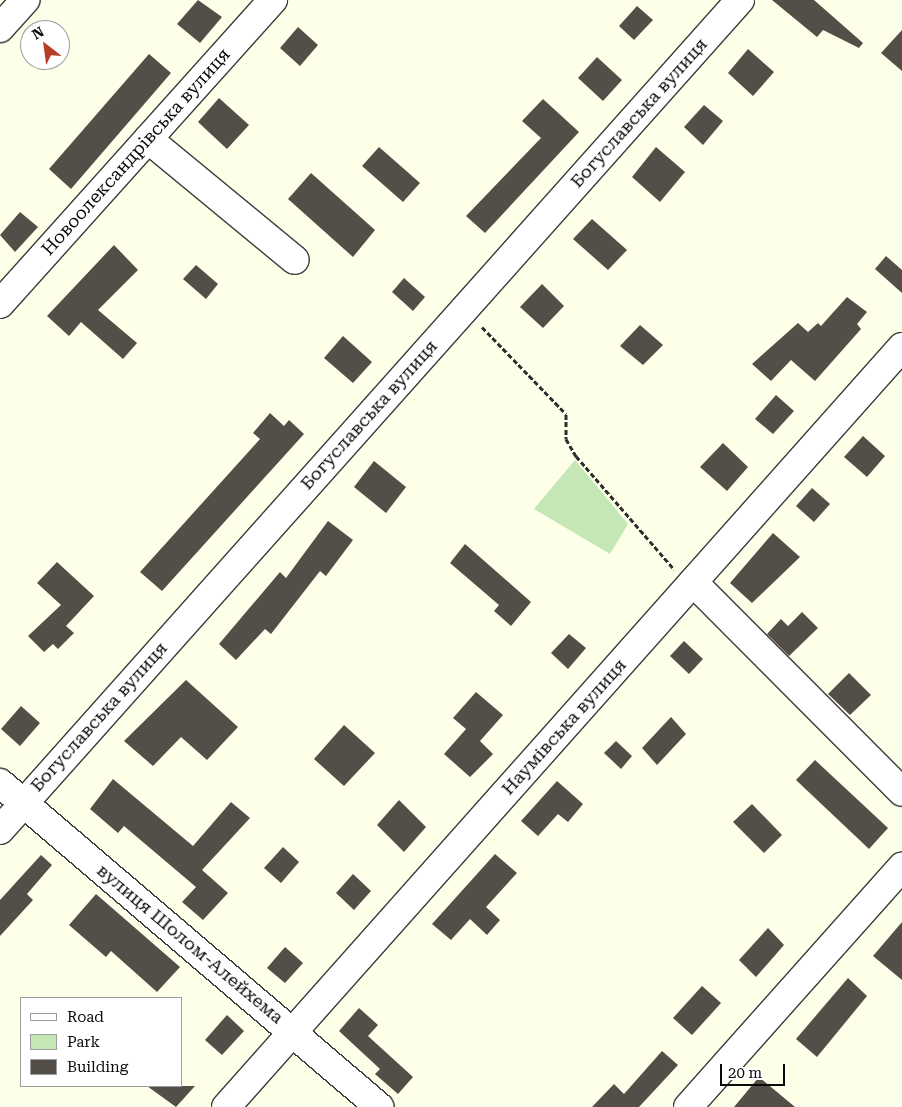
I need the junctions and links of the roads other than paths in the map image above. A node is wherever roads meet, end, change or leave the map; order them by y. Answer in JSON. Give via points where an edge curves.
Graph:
{"nodes":[{"id":1,"x":25,"y":0,"type":"edge"},
{"id":2,"x":273,"y":0,"type":"edge"},
{"id":3,"x":740,"y":0,"type":"edge"},
{"id":4,"x":0,"y":28,"type":"edge"},
{"id":5,"x":148,"y":139,"type":"junction"},
{"id":6,"x":295,"y":260,"type":"dead end"},
{"id":7,"x":0,"y":304,"type":"edge"},
{"id":8,"x":902,"y":347,"type":"edge"},
{"id":9,"x":692,"y":584,"type":"junction"},
{"id":10,"x":0,"y":783,"type":"edge"},
{"id":11,"x":902,"y":792,"type":"edge"},
{"id":12,"x":22,"y":803,"type":"junction"},
{"id":13,"x":0,"y":830,"type":"edge"},
{"id":14,"x":902,"y":867,"type":"edge"},
{"id":15,"x":294,"y":1031,"type":"junction"},
{"id":16,"x":226,"y":1107,"type":"edge"},
{"id":17,"x":379,"y":1107,"type":"edge"},
{"id":18,"x":688,"y":1107,"type":"edge"}],
"edges":[{"from":1,"to":4,"type":"street"},
{"from":2,"to":5,"type":"street","name":"Новоолександрівська вулиця"},
{"from":3,"to":12,"type":"street","name":"Богуславська вулиця"},
{"from":5,"to":6,"type":"street"},
{"from":5,"to":7,"type":"street","name":"Новоолександрівська вулиця"},
{"from":8,"to":9,"type":"street","name":"Наумівська вулиця"},
{"from":9,"to":11,"type":"street"},
{"from":9,"to":15,"type":"street","name":"Наумівська вулиця"},
{"from":10,"to":12,"type":"street","name":"вулиця Шолом-Алейхема"},
{"from":12,"to":13,"type":"street","name":"Богуславська вулиця"},
{"from":12,"to":15,"type":"street","name":"вулиця Шолом-Алейхема"},
{"from":14,"to":18,"type":"street"},
{"from":15,"to":16,"type":"street","name":"Наумівська вулиця"},
{"from":15,"to":17,"type":"street","name":"вулиця Шолом-Алейхема"}]}
